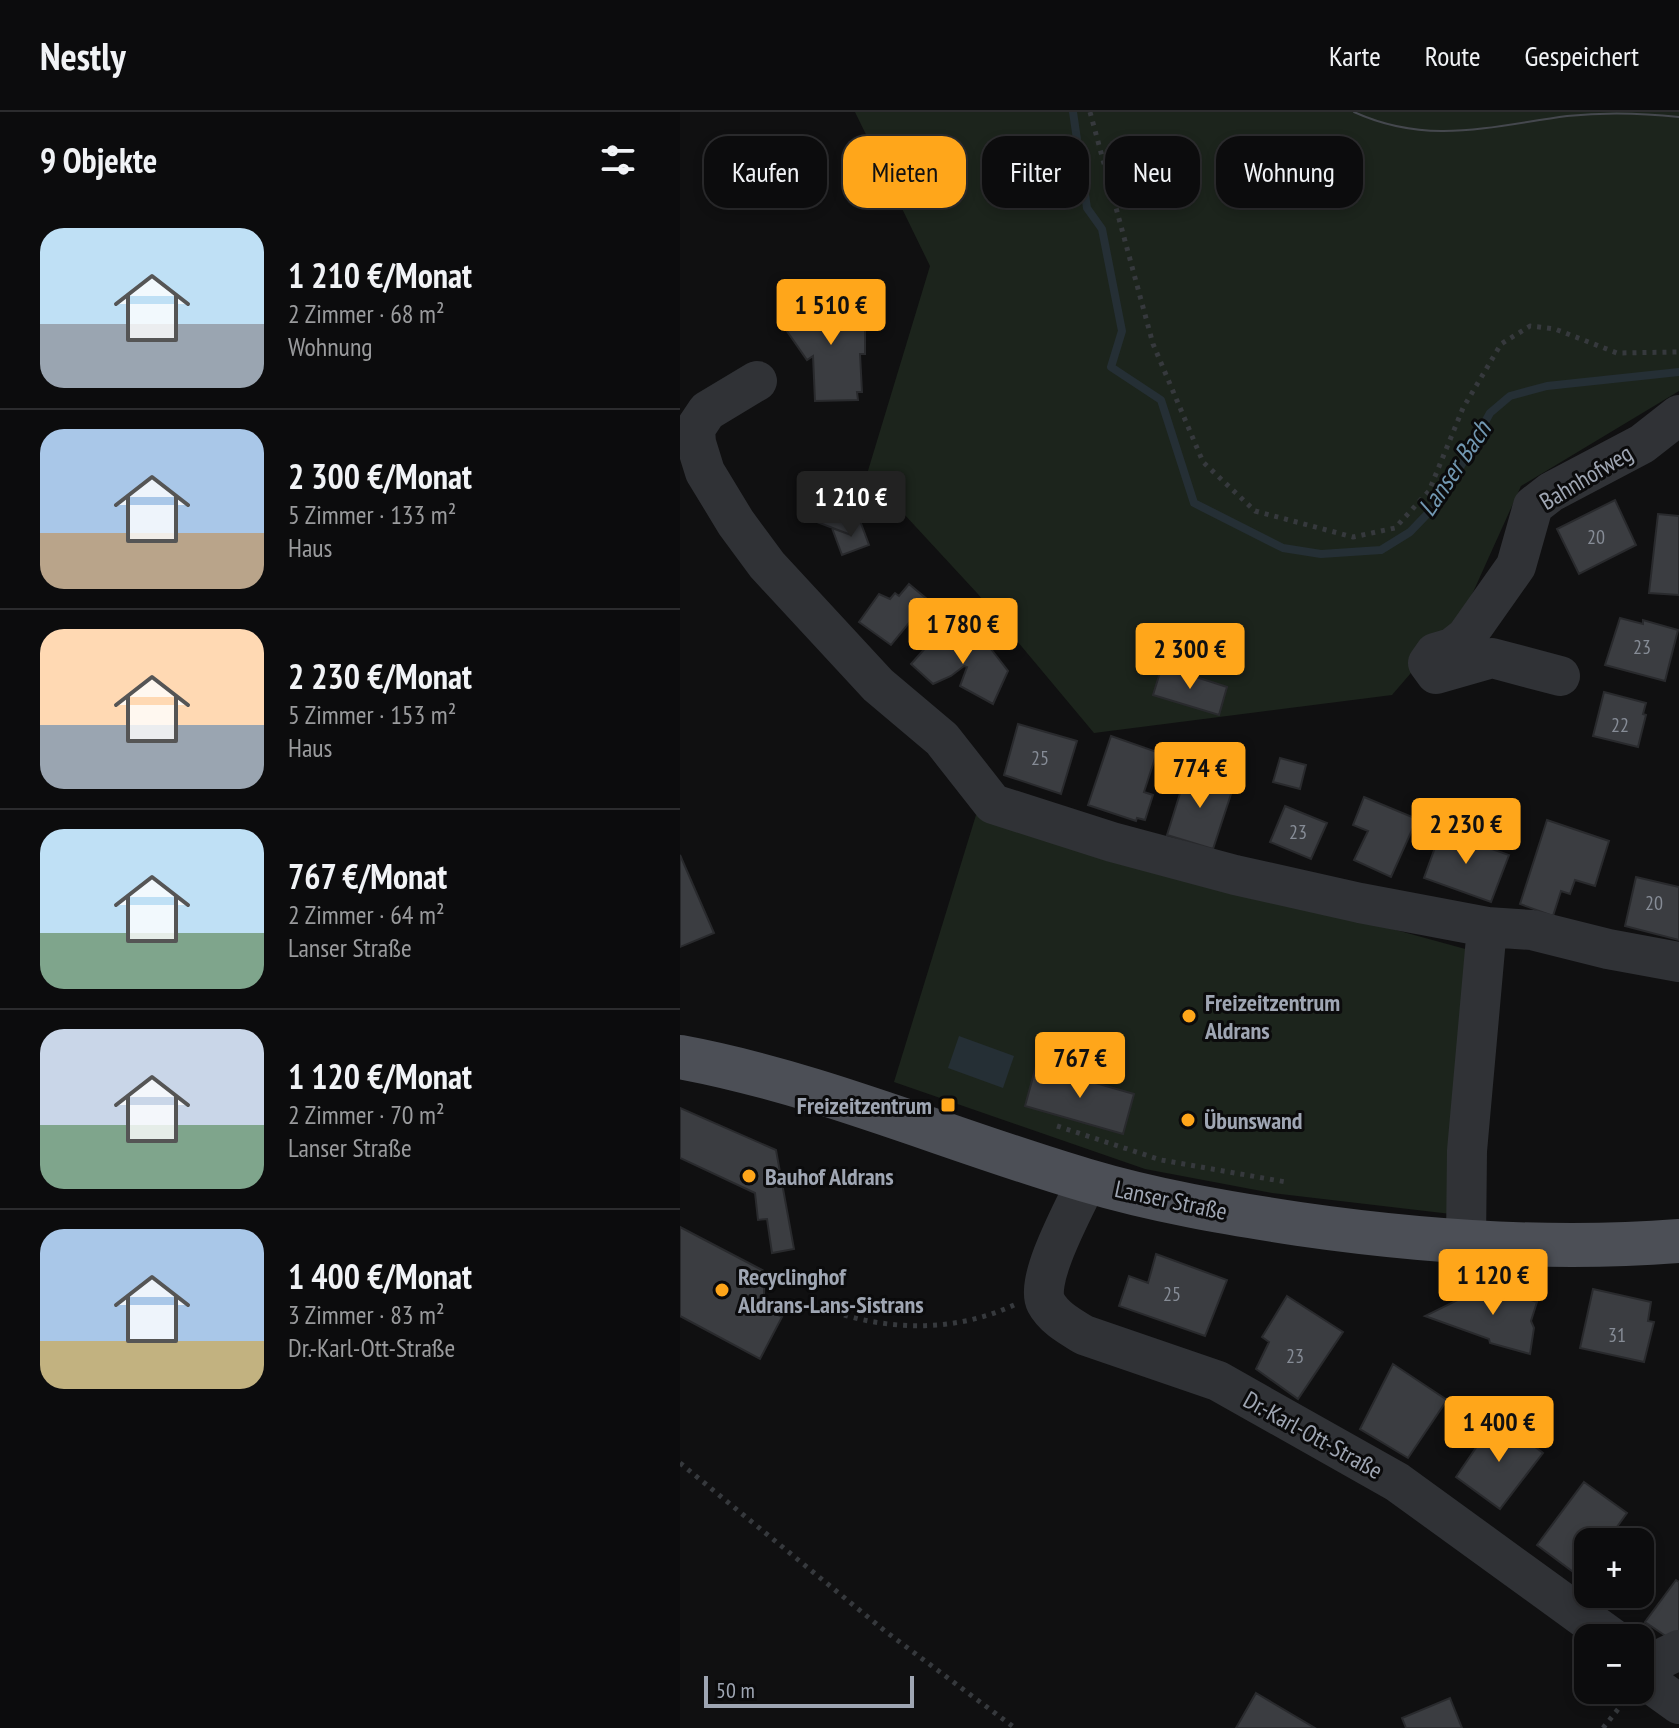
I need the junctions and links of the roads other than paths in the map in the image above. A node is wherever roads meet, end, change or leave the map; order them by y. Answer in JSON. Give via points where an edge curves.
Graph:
{"nodes":[{"id":1,"x":757,"y":381,"type":"dead end"},
{"id":2,"x":1679,"y":415,"type":"edge"},
{"id":3,"x":1560,"y":676,"type":"dead end"},
{"id":4,"x":1487,"y":927,"type":"junction"},
{"id":5,"x":1679,"y":962,"type":"edge"},
{"id":6,"x":680,"y":1057,"type":"edge"},
{"id":7,"x":1087,"y":1181,"type":"junction"},
{"id":8,"x":1679,"y":1241,"type":"edge"},
{"id":9,"x":1466,"y":1242,"type":"junction"},
{"id":10,"x":1593,"y":1624,"type":"edge"},
{"id":11,"x":1679,"y":1650,"type":"edge"},
{"id":12,"x":1654,"y":1668,"type":"edge"},
{"id":13,"x":1654,"y":1691,"type":"edge"},
{"id":14,"x":1679,"y":1704,"type":"edge"}],
"edges":[{"from":1,"to":4,"type":"street","via":[[699,420],[696,443],[705,472],[736,523],[794,597],[878,685],[942,739],[993,804],[1235,875]]},
{"from":2,"to":3,"type":"street","name":"Bahnhofweg","via":[[1642,444],[1540,499],[1528,516],[1516,566],[1466,637],[1435,653],[1428,663],[1436,674],[1481,659],[1501,659]]},
{"from":4,"to":5,"type":"street","via":[[1532,930]]},
{"from":4,"to":9,"type":"street","via":[[1468,1136]]},
{"from":6,"to":7,"type":"main road","name":"Lanser Straße","via":[[775,1078]]},
{"from":7,"to":9,"type":"main road","name":"Lanser Straße","via":[[1234,1214]]},
{"from":7,"to":10,"type":"street","name":"Dr.-Karl-Ott-Straße","via":[[1043,1290],[1053,1312],[1084,1335],[1218,1381],[1397,1482]]},
{"from":8,"to":9,"type":"main road","name":"Lanser Straße"},
{"from":11,"to":12,"type":"street"},
{"from":13,"to":14,"type":"street"}]}
